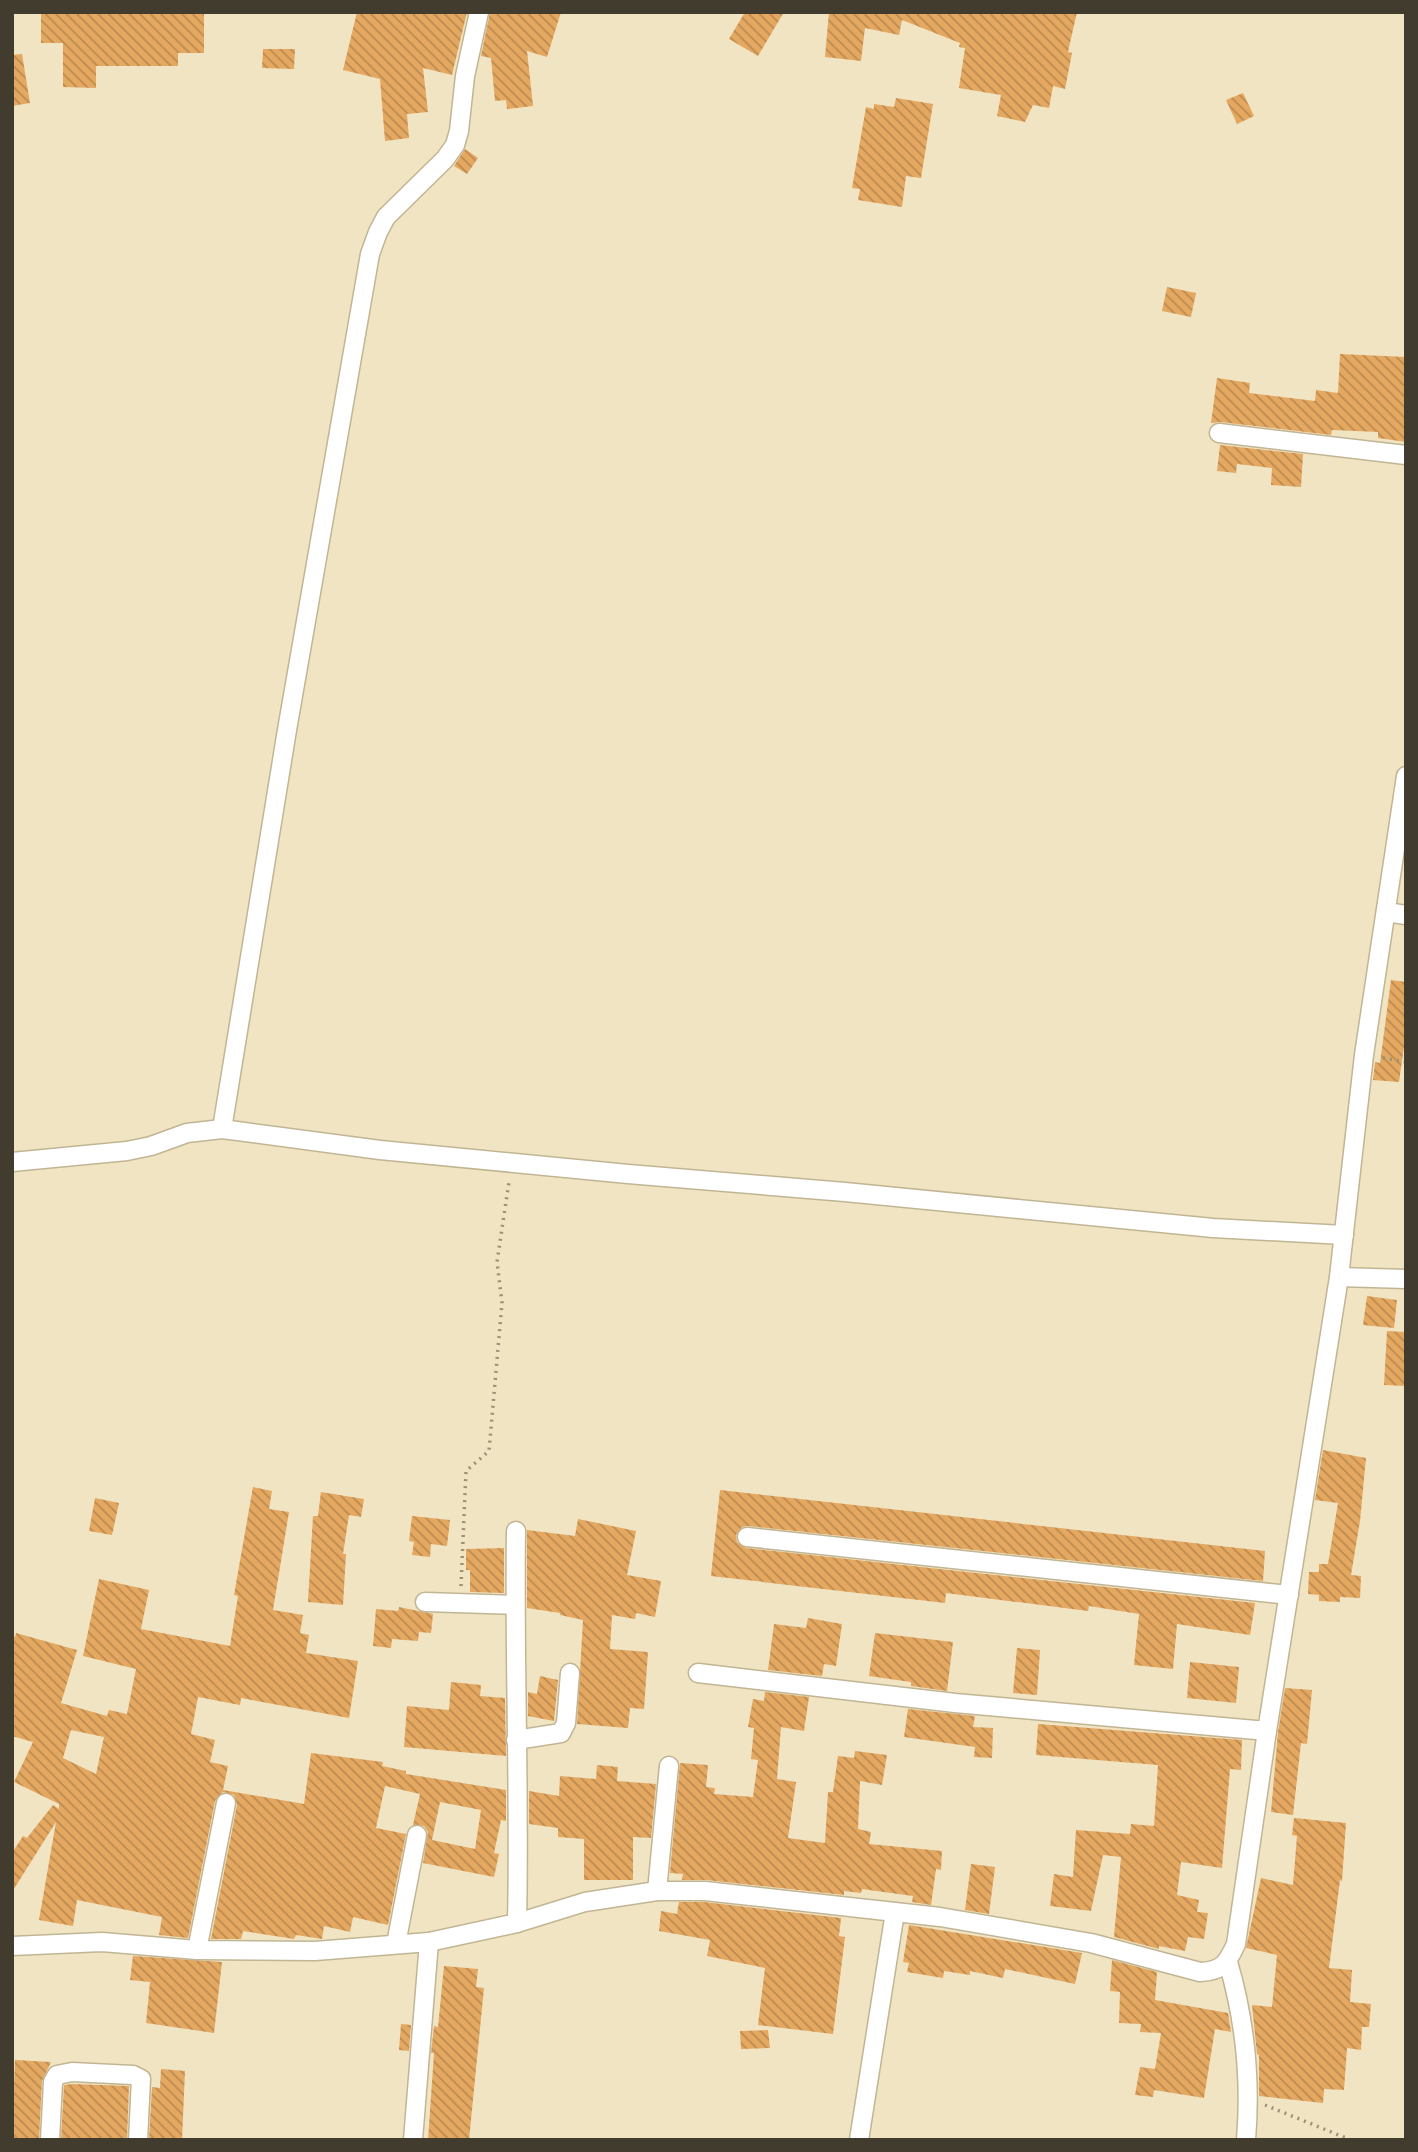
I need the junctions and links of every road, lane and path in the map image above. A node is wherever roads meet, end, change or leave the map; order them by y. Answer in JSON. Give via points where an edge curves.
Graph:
{"nodes":[{"id":1,"x":479,"y":12,"type":"edge"},
{"id":2,"x":1219,"y":433,"type":"dead end"},
{"id":3,"x":1406,"y":455,"type":"edge"},
{"id":4,"x":1406,"y":776,"type":"edge"},
{"id":5,"x":1386,"y":912,"type":"junction"},
{"id":6,"x":1406,"y":915,"type":"edge"},
{"id":7,"x":222,"y":1129,"type":"junction"},
{"id":8,"x":12,"y":1162,"type":"edge"},
{"id":9,"x":512,"y":1163,"type":"junction"},
{"id":10,"x":1344,"y":1235,"type":"junction"},
{"id":11,"x":1339,"y":1277,"type":"junction"},
{"id":12,"x":1406,"y":1279,"type":"edge"},
{"id":13,"x":516,"y":1531,"type":"dead end"},
{"id":14,"x":747,"y":1537,"type":"dead end"},
{"id":15,"x":1289,"y":1595,"type":"junction"},
{"id":16,"x":425,"y":1602,"type":"dead end"},
{"id":17,"x":461,"y":1603,"type":"junction"},
{"id":18,"x":515,"y":1605,"type":"junction"},
{"id":19,"x":570,"y":1673,"type":"dead end"},
{"id":20,"x":698,"y":1673,"type":"dead end"},
{"id":21,"x":1267,"y":1731,"type":"junction"},
{"id":22,"x":516,"y":1740,"type":"junction"},
{"id":23,"x":669,"y":1766,"type":"dead end"},
{"id":24,"x":226,"y":1803,"type":"dead end"},
{"id":25,"x":417,"y":1835,"type":"dead end"},
{"id":26,"x":657,"y":1891,"type":"junction"},
{"id":27,"x":895,"y":1912,"type":"junction"},
{"id":28,"x":517,"y":1923,"type":"junction"},
{"id":29,"x":429,"y":1942,"type":"junction"},
{"id":30,"x":396,"y":1944,"type":"junction"},
{"id":31,"x":12,"y":1946,"type":"edge"},
{"id":32,"x":197,"y":1950,"type":"junction"},
{"id":33,"x":1228,"y":1962,"type":"junction"},
{"id":34,"x":1249,"y":2099,"type":"junction"},
{"id":35,"x":50,"y":2140,"type":"edge"},
{"id":36,"x":138,"y":2140,"type":"edge"},
{"id":37,"x":413,"y":2140,"type":"edge"},
{"id":38,"x":859,"y":2140,"type":"edge"},
{"id":39,"x":1246,"y":2140,"type":"edge"},
{"id":40,"x":1351,"y":2140,"type":"edge"}],
"edges":[{"from":1,"to":7,"type":"street","via":[[455,145],[386,217],[370,254]]},
{"from":2,"to":3,"type":"street"},
{"from":4,"to":5,"type":"street"},
{"from":5,"to":6,"type":"street"},
{"from":5,"to":10,"type":"street"},
{"from":7,"to":8,"type":"street","via":[[187,1133],[127,1151]]},
{"from":7,"to":9,"type":"street"},
{"from":9,"to":10,"type":"street","via":[[1213,1228]]},
{"from":9,"to":17,"type":"path","via":[[497,1262],[502,1303],[489,1451],[466,1471]]},
{"from":10,"to":11,"type":"street"},
{"from":11,"to":12,"type":"street"},
{"from":11,"to":15,"type":"street"},
{"from":13,"to":18,"type":"street"},
{"from":14,"to":15,"type":"street"},
{"from":15,"to":21,"type":"street"},
{"from":16,"to":17,"type":"street"},
{"from":17,"to":18,"type":"street"},
{"from":18,"to":22,"type":"street"},
{"from":19,"to":22,"type":"street","via":[[561,1733]]},
{"from":20,"to":21,"type":"street","via":[[955,1703]]},
{"from":21,"to":33,"type":"street","via":[[1236,1944]]},
{"from":22,"to":28,"type":"street"},
{"from":23,"to":26,"type":"street"},
{"from":24,"to":32,"type":"street"},
{"from":25,"to":30,"type":"street"},
{"from":26,"to":27,"type":"street","via":[[705,1891]]},
{"from":26,"to":28,"type":"street","via":[[585,1902]]},
{"from":27,"to":33,"type":"street","via":[[1091,1943],[1200,1972]]},
{"from":27,"to":38,"type":"street"},
{"from":28,"to":29,"type":"street"},
{"from":29,"to":30,"type":"street"},
{"from":29,"to":37,"type":"street"},
{"from":30,"to":32,"type":"street","via":[[315,1951]]},
{"from":31,"to":32,"type":"street","via":[[102,1942]]},
{"from":33,"to":34,"type":"street","via":[[1237,1992]]},
{"from":34,"to":39,"type":"street"},
{"from":34,"to":40,"type":"path"},
{"from":35,"to":36,"type":"street","via":[[53,2082],[57,2075],[72,2072],[141,2079]]}]}
